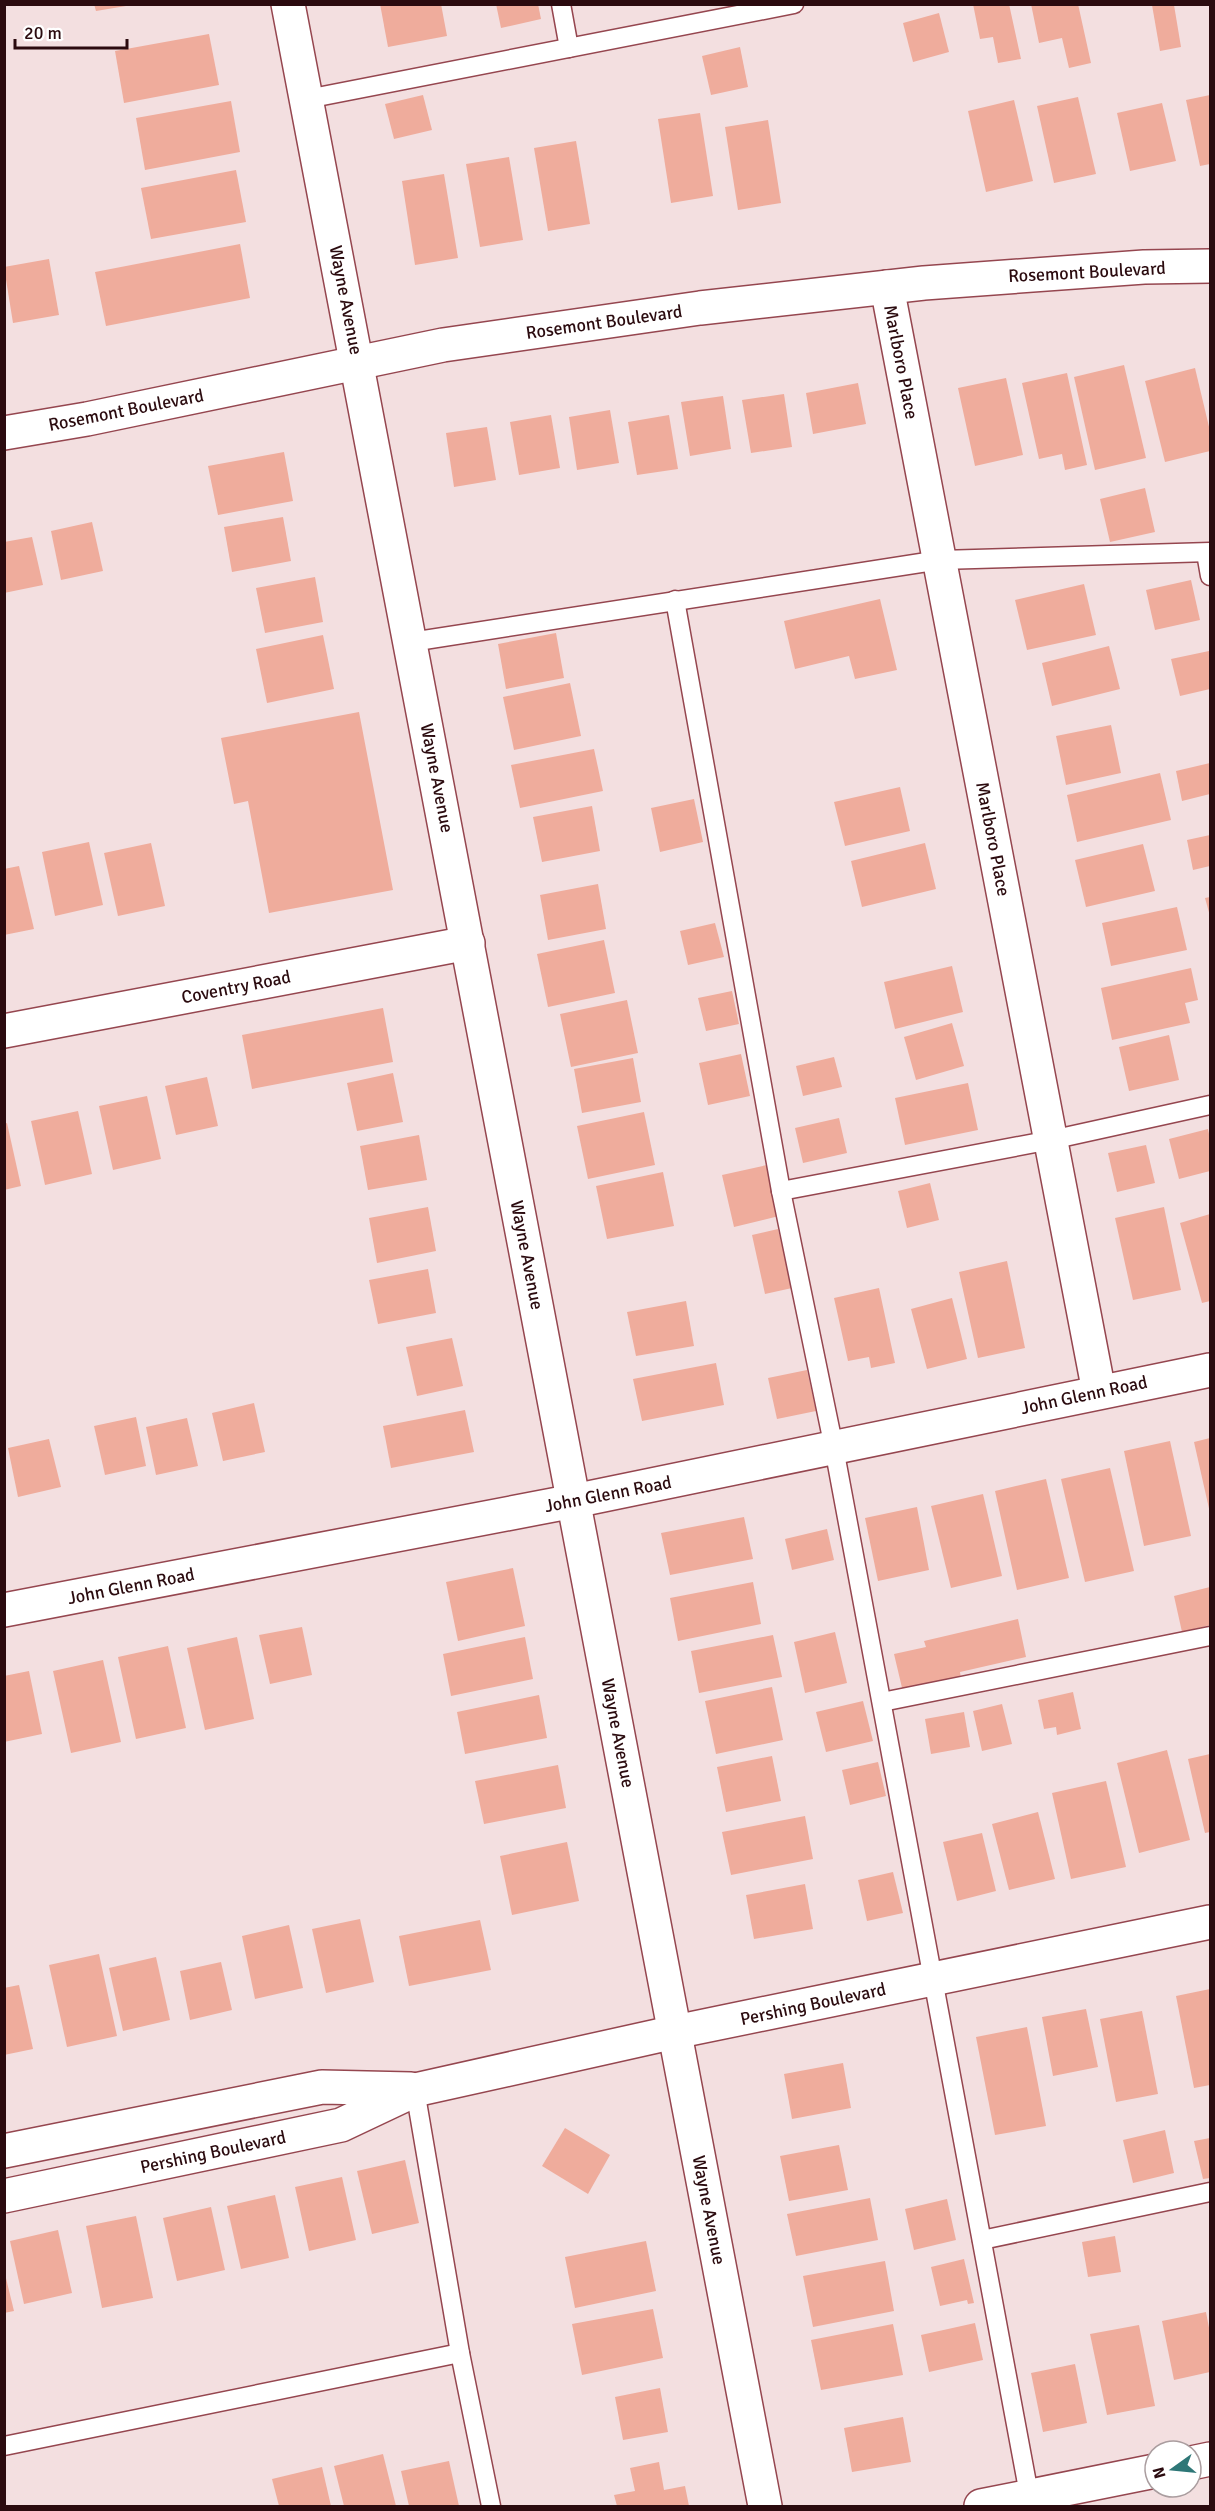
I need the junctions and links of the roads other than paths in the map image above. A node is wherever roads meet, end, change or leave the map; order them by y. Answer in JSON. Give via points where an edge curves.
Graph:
{"nodes":[{"id":1,"x":288,"y":4,"type":"edge"},
{"id":2,"x":561,"y":4,"type":"edge"},
{"id":3,"x":794,"y":4,"type":"edge"},
{"id":4,"x":569,"y":48,"type":"junction"},
{"id":5,"x":307,"y":99,"type":"junction"},
{"id":6,"x":1210,"y":266,"type":"edge"},
{"id":7,"x":887,"y":287,"type":"junction"},
{"id":8,"x":358,"y":363,"type":"junction"},
{"id":9,"x":4,"y":433,"type":"edge"},
{"id":10,"x":1208,"y":553,"type":"edge"},
{"id":11,"x":939,"y":560,"type":"junction"},
{"id":12,"x":1210,"y":576,"type":"edge"},
{"id":13,"x":675,"y":600,"type":"junction"},
{"id":14,"x":411,"y":642,"type":"junction"},
{"id":15,"x":468,"y":943,"type":"junction"},
{"id":16,"x":4,"y":1031,"type":"edge"},
{"id":17,"x":1210,"y":1105,"type":"edge"},
{"id":18,"x":1051,"y":1140,"type":"junction"},
{"id":19,"x":781,"y":1191,"type":"junction"},
{"id":20,"x":1210,"y":1370,"type":"edge"},
{"id":21,"x":1099,"y":1392,"type":"junction"},
{"id":22,"x":834,"y":1448,"type":"junction"},
{"id":23,"x":574,"y":1501,"type":"junction"},
{"id":24,"x":4,"y":1610,"type":"edge"},
{"id":25,"x":1210,"y":1636,"type":"edge"},
{"id":26,"x":882,"y":1702,"type":"junction"},
{"id":27,"x":1210,"y":1922,"type":"edge"},
{"id":28,"x":934,"y":1979,"type":"junction"},
{"id":29,"x":675,"y":2032,"type":"junction"},
{"id":30,"x":416,"y":2090,"type":"junction"},
{"id":31,"x":4,"y":2151,"type":"edge"},
{"id":32,"x":1210,"y":2192,"type":"edge"},
{"id":33,"x":4,"y":2196,"type":"edge"},
{"id":34,"x":982,"y":2240,"type":"junction"},
{"id":35,"x":460,"y":2354,"type":"junction"},
{"id":36,"x":4,"y":2446,"type":"edge"},
{"id":37,"x":1143,"y":2474,"type":"edge"},
{"id":38,"x":1031,"y":2501,"type":"edge"},
{"id":39,"x":491,"y":2506,"type":"edge"},
{"id":40,"x":765,"y":2506,"type":"edge"},
{"id":41,"x":981,"y":2506,"type":"edge"}],
"edges":[{"from":1,"to":5,"type":"street","name":"Wayne Avenue"},
{"from":2,"to":4,"type":"lane"},
{"from":3,"to":4,"type":"lane"},
{"from":4,"to":5,"type":"lane"},
{"from":5,"to":8,"type":"street","name":"Wayne Avenue"},
{"from":6,"to":7,"type":"street","name":"Rosemont Boulevard","via":[[1144,267]]},
{"from":7,"to":8,"type":"street","name":"Rosemont Boulevard","via":[[630,318],[443,345]]},
{"from":7,"to":11,"type":"street","name":"Marlboro Place"},
{"from":8,"to":9,"type":"street","name":"Rosemont Boulevard"},
{"from":8,"to":14,"type":"street","name":"Wayne Avenue"},
{"from":10,"to":11,"type":"lane"},
{"from":10,"to":12,"type":"lane"},
{"from":11,"to":13,"type":"lane"},
{"from":11,"to":18,"type":"street","name":"Marlboro Place"},
{"from":13,"to":14,"type":"lane"},
{"from":13,"to":19,"type":"lane"},
{"from":14,"to":15,"type":"street","name":"Wayne Avenue"},
{"from":15,"to":16,"type":"street","name":"Coventry Road"},
{"from":15,"to":23,"type":"street","name":"Wayne Avenue"},
{"from":17,"to":18,"type":"lane"},
{"from":18,"to":19,"type":"lane"},
{"from":18,"to":21,"type":"street","name":"Marlboro Place"},
{"from":19,"to":22,"type":"lane"},
{"from":20,"to":21,"type":"street","name":"John Glenn Road"},
{"from":21,"to":22,"type":"street","name":"John Glenn Road"},
{"from":22,"to":23,"type":"street","name":"John Glenn Road"},
{"from":22,"to":26,"type":"lane"},
{"from":23,"to":24,"type":"street","name":"John Glenn Road"},
{"from":23,"to":29,"type":"street","name":"Wayne Avenue"},
{"from":25,"to":26,"type":"lane"},
{"from":26,"to":28,"type":"lane"},
{"from":27,"to":28,"type":"street","name":"Pershing Boulevard"},
{"from":28,"to":29,"type":"street","name":"Pershing Boulevard"},
{"from":28,"to":34,"type":"lane"},
{"from":29,"to":30,"type":"street","name":"Pershing Boulevard"},
{"from":29,"to":40,"type":"street","name":"Wayne Avenue"},
{"from":30,"to":31,"type":"street","name":"Pershing Boulevard","via":[[322,2086]]},
{"from":30,"to":33,"type":"street","name":"Pershing Boulevard","via":[[341,2125]]},
{"from":30,"to":35,"type":"lane"},
{"from":32,"to":34,"type":"lane"},
{"from":34,"to":38,"type":"lane"},
{"from":35,"to":36,"type":"lane"},
{"from":35,"to":39,"type":"lane"},
{"from":37,"to":38,"type":"street"},
{"from":38,"to":41,"type":"street"}]}
